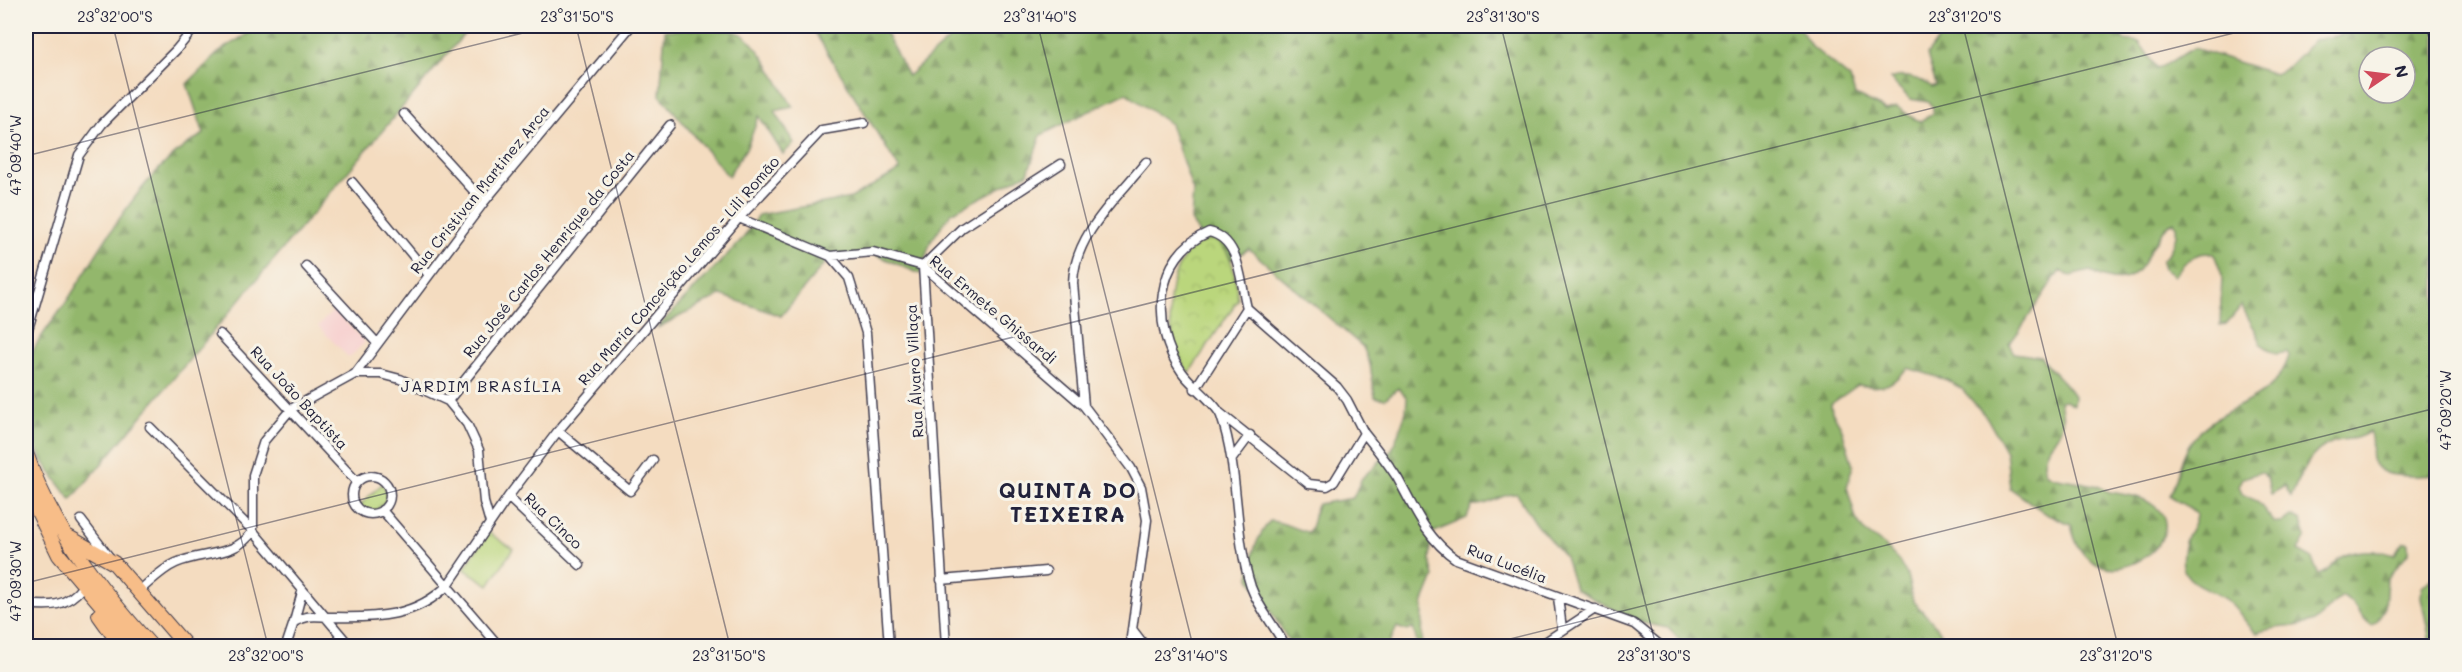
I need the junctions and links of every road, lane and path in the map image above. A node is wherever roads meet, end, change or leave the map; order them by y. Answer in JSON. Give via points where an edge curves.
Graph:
{"nodes":[{"id":1,"x":196,"y":26,"type":"edge"},
{"id":2,"x":631,"y":26,"type":"edge"},
{"id":3,"x":404,"y":114,"type":"dead end"},
{"id":4,"x":864,"y":123,"type":"dead end"},
{"id":5,"x":670,"y":125,"type":"dead end"},
{"id":6,"x":1146,"y":162,"type":"dead end"},
{"id":7,"x":1061,"y":164,"type":"dead end"},
{"id":8,"x":352,"y":183,"type":"dead end"},
{"id":9,"x":484,"y":202,"type":"junction"},
{"id":10,"x":739,"y":218,"type":"junction"},
{"id":11,"x":830,"y":256,"type":"junction"},
{"id":12,"x":306,"y":266,"type":"dead end"},
{"id":13,"x":923,"y":266,"type":"junction"},
{"id":14,"x":429,"y":275,"type":"junction"},
{"id":15,"x":1247,"y":308,"type":"junction"},
{"id":16,"x":220,"y":334,"type":"dead end"},
{"id":17,"x":26,"y":336,"type":"edge"},
{"id":18,"x":376,"y":342,"type":"junction"},
{"id":19,"x":355,"y":374,"type":"junction"},
{"id":20,"x":1195,"y":389,"type":"junction"},
{"id":21,"x":448,"y":401,"type":"junction"},
{"id":22,"x":1084,"y":406,"type":"junction"},
{"id":23,"x":291,"y":409,"type":"junction"},
{"id":24,"x":1220,"y":413,"type":"junction"},
{"id":25,"x":150,"y":427,"type":"dead end"},
{"id":26,"x":558,"y":431,"type":"junction"},
{"id":27,"x":1364,"y":433,"type":"junction"},
{"id":28,"x":1250,"y":435,"type":"junction"},
{"id":29,"x":26,"y":453,"type":"edge"},
{"id":30,"x":1232,"y":459,"type":"junction"},
{"id":31,"x":654,"y":460,"type":"dead end"},
{"id":32,"x":357,"y":482,"type":"junction"},
{"id":33,"x":26,"y":487,"type":"edge"},
{"id":34,"x":508,"y":497,"type":"junction"},
{"id":35,"x":382,"y":510,"type":"junction"},
{"id":36,"x":81,"y":520,"type":"dead end"},
{"id":37,"x":490,"y":523,"type":"junction"},
{"id":38,"x":253,"y":531,"type":"junction"},
{"id":39,"x":63,"y":534,"type":"junction"},
{"id":40,"x":114,"y":563,"type":"junction"},
{"id":41,"x":580,"y":565,"type":"dead end"},
{"id":42,"x":1046,"y":572,"type":"dead end"},
{"id":43,"x":941,"y":580,"type":"junction"},
{"id":44,"x":448,"y":585,"type":"junction"},
{"id":45,"x":83,"y":586,"type":"junction"},
{"id":46,"x":139,"y":591,"type":"junction"},
{"id":47,"x":302,"y":592,"type":"junction"},
{"id":48,"x":1558,"y":597,"type":"junction"},
{"id":49,"x":26,"y":604,"type":"edge"},
{"id":50,"x":1595,"y":609,"type":"junction"},
{"id":51,"x":327,"y":617,"type":"junction"},
{"id":52,"x":294,"y":622,"type":"junction"},
{"id":53,"x":1132,"y":629,"type":"junction"},
{"id":54,"x":1562,"y":629,"type":"junction"},
{"id":55,"x":121,"y":646,"type":"edge"},
{"id":56,"x":136,"y":646,"type":"edge"},
{"id":57,"x":151,"y":646,"type":"edge"},
{"id":58,"x":186,"y":646,"type":"edge"},
{"id":59,"x":286,"y":646,"type":"edge"},
{"id":60,"x":350,"y":646,"type":"edge"},
{"id":61,"x":499,"y":646,"type":"edge"},
{"id":62,"x":889,"y":646,"type":"edge"},
{"id":63,"x":946,"y":646,"type":"edge"},
{"id":64,"x":1133,"y":646,"type":"edge"},
{"id":65,"x":1145,"y":646,"type":"edge"},
{"id":66,"x":1285,"y":646,"type":"edge"},
{"id":67,"x":1539,"y":646,"type":"edge"},
{"id":68,"x":1661,"y":646,"type":"edge"}],
"edges":[{"from":1,"to":17,"type":"street","via":[[84,147],[75,164]]},
{"from":2,"to":9,"type":"street","name":"Rua Cristivan Martinez Arca"},
{"from":3,"to":9,"type":"street"},
{"from":4,"to":10,"type":"street","name":"Rua Maria Conceição Lemos - Lili Romão","via":[[822,130]]},
{"from":5,"to":21,"type":"street","name":"Rua José Carlos Henrique da Costa"},
{"from":6,"to":22,"type":"street","via":[[1082,242],[1074,264],[1072,283]]},
{"from":7,"to":13,"type":"street","via":[[962,228]]},
{"from":8,"to":14,"type":"street"},
{"from":9,"to":14,"type":"street","name":"Rua Cristivan Martinez Arca"},
{"from":10,"to":11,"type":"street","name":"Rua Ermete Ghissardi"},
{"from":10,"to":26,"type":"street","name":"Rua Maria Conceição Lemos - Lili Romão"},
{"from":11,"to":13,"type":"street","name":"Rua Ermete Ghissardi","via":[[873,252]]},
{"from":11,"to":62,"type":"street","via":[[849,278],[866,333]]},
{"from":12,"to":18,"type":"street"},
{"from":13,"to":22,"type":"street","name":"Rua Ermete Ghissardi"},
{"from":13,"to":43,"type":"street","name":"Rua Álvaro Villaça"},
{"from":14,"to":18,"type":"street","name":"Rua Cristivan Martinez Arca"},
{"from":15,"to":20,"type":"street"},
{"from":15,"to":20,"type":"street","via":[[1235,254],[1228,242],[1209,232],[1183,247],[1167,277],[1162,313],[1170,350]]},
{"from":15,"to":27,"type":"street","name":"Rua Lucélia","via":[[1337,387]]},
{"from":16,"to":23,"type":"street","name":"Rua João Baptista"},
{"from":18,"to":19,"type":"street","name":"Rua Cristivan Martinez Arca"},
{"from":19,"to":21,"type":"street","via":[[400,379]]},
{"from":19,"to":23,"type":"street"},
{"from":20,"to":24,"type":"street"},
{"from":21,"to":37,"type":"street","via":[[467,424],[479,450]]},
{"from":22,"to":53,"type":"street","name":"Rua Ermete Ghissardi","via":[[1131,468],[1146,502]]},
{"from":23,"to":32,"type":"street","name":"Rua João Baptista"},
{"from":23,"to":38,"type":"street","via":[[273,428],[253,475]]},
{"from":24,"to":28,"type":"street"},
{"from":24,"to":30,"type":"street"},
{"from":25,"to":38,"type":"street"},
{"from":26,"to":31,"type":"street","via":[[630,491]]},
{"from":26,"to":34,"type":"street","name":"Rua Maria Conceição Lemos - Lili Romão"},
{"from":27,"to":28,"type":"street","via":[[1334,482],[1318,487]]},
{"from":27,"to":48,"type":"street","name":"Rua Lucélia","via":[[1440,548],[1456,559]]},
{"from":28,"to":30,"type":"street"},
{"from":29,"to":39,"type":"highway"},
{"from":30,"to":66,"type":"street","via":[[1251,587]]},
{"from":32,"to":35,"type":"street","via":[[352,491],[357,507],[366,513]]},
{"from":32,"to":35,"type":"street","via":[[371,476],[385,482],[389,500]]},
{"from":33,"to":45,"type":"highway","via":[[59,555]]},
{"from":34,"to":37,"type":"street","name":"Rua Maria Conceição Lemos - Lili Romão"},
{"from":34,"to":41,"type":"street","name":"Rua Cinco"},
{"from":35,"to":44,"type":"street"},
{"from":36,"to":40,"type":"street"},
{"from":37,"to":44,"type":"street","name":"Rua Maria Conceição Lemos - Lili Romão"},
{"from":38,"to":46,"type":"street","via":[[235,549],[166,568]]},
{"from":38,"to":47,"type":"street"},
{"from":39,"to":40,"type":"highway"},
{"from":39,"to":57,"type":"highway","via":[[86,570]]},
{"from":40,"to":46,"type":"highway"},
{"from":42,"to":43,"type":"street"},
{"from":43,"to":63,"type":"street","name":"Rua Álvaro Villaça"},
{"from":44,"to":51,"type":"street","name":"Rua Maria Conceição Lemos - Lili Romão","via":[[436,598],[408,612]]},
{"from":44,"to":61,"type":"street"},
{"from":45,"to":49,"type":"street","via":[[70,600],[48,607]]},
{"from":45,"to":55,"type":"highway"},
{"from":45,"to":56,"type":"highway"},
{"from":46,"to":58,"type":"highway"},
{"from":47,"to":51,"type":"street"},
{"from":47,"to":52,"type":"street"},
{"from":48,"to":50,"type":"street","name":"Rua Lucélia"},
{"from":48,"to":54,"type":"street"},
{"from":50,"to":54,"type":"street"},
{"from":50,"to":68,"type":"street","name":"Rua Lucélia","via":[[1634,624]]},
{"from":51,"to":52,"type":"street","name":"Rua Maria Conceição Lemos - Lili Romão","via":[[309,614]]},
{"from":51,"to":60,"type":"street"},
{"from":52,"to":59,"type":"street"},
{"from":53,"to":64,"type":"street","name":"Rua Ermete Ghissardi"},
{"from":53,"to":65,"type":"street"},
{"from":54,"to":67,"type":"street"}]}
